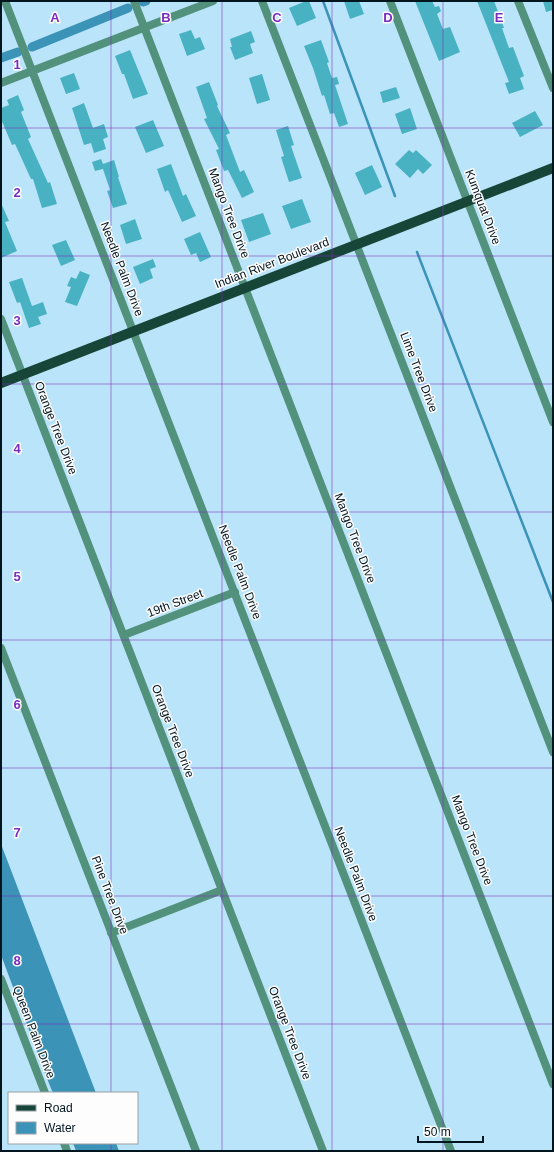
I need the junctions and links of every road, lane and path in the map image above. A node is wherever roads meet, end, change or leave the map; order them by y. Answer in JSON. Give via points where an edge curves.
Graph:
{"nodes":[{"id":1,"x":5,"y":1,"type":"edge"},
{"id":2,"x":134,"y":1,"type":"edge"},
{"id":3,"x":213,"y":1,"type":"edge"},
{"id":4,"x":262,"y":1,"type":"edge"},
{"id":5,"x":390,"y":1,"type":"edge"},
{"id":6,"x":518,"y":1,"type":"edge"},
{"id":7,"x":145,"y":27,"type":"junction"},
{"id":8,"x":32,"y":71,"type":"junction"},
{"id":9,"x":1,"y":83,"type":"edge"},
{"id":10,"x":553,"y":88,"type":"edge"},
{"id":11,"x":553,"y":168,"type":"edge"},
{"id":12,"x":468,"y":201,"type":"junction"},
{"id":13,"x":357,"y":245,"type":"junction"},
{"id":14,"x":245,"y":288,"type":"junction"},
{"id":15,"x":1,"y":319,"type":"edge"},
{"id":16,"x":134,"y":331,"type":"junction"},
{"id":17,"x":23,"y":375,"type":"junction"},
{"id":18,"x":1,"y":383,"type":"edge"},
{"id":19,"x":553,"y":422,"type":"edge"},
{"id":20,"x":235,"y":592,"type":"junction"},
{"id":21,"x":124,"y":635,"type":"junction"},
{"id":22,"x":1,"y":648,"type":"edge"},
{"id":23,"x":553,"y":752,"type":"edge"},
{"id":24,"x":222,"y":890,"type":"junction"},
{"id":25,"x":111,"y":933,"type":"junction"},
{"id":26,"x":1,"y":979,"type":"edge"},
{"id":27,"x":553,"y":1084,"type":"edge"},
{"id":28,"x":45,"y":1092,"type":"edge"},
{"id":29,"x":196,"y":1151,"type":"edge"},
{"id":30,"x":323,"y":1151,"type":"edge"},
{"id":31,"x":451,"y":1151,"type":"edge"}],
"edges":[{"from":1,"to":8,"type":"street","name":"Needle Palm Drive"},
{"from":2,"to":7,"type":"street","name":"Mango Tree Drive"},
{"from":3,"to":7,"type":"street"},
{"from":4,"to":13,"type":"street","name":"Lime Tree Drive"},
{"from":5,"to":12,"type":"street","name":"Kumquat Drive"},
{"from":6,"to":10,"type":"street"},
{"from":7,"to":8,"type":"street"},
{"from":7,"to":14,"type":"street","name":"Mango Tree Drive"},
{"from":8,"to":9,"type":"street"},
{"from":8,"to":16,"type":"street","name":"Needle Palm Drive"},
{"from":11,"to":12,"type":"main road","name":"Indian River Boulevard"},
{"from":12,"to":13,"type":"main road","name":"Indian River Boulevard"},
{"from":12,"to":19,"type":"street","name":"Kumquat Drive"},
{"from":13,"to":14,"type":"main road","name":"Indian River Boulevard"},
{"from":13,"to":23,"type":"street","name":"Lime Tree Drive"},
{"from":14,"to":16,"type":"main road","name":"Indian River Boulevard"},
{"from":14,"to":27,"type":"street","name":"Mango Tree Drive"},
{"from":15,"to":17,"type":"street","name":"Orange Tree Drive"},
{"from":16,"to":17,"type":"main road","name":"Indian River Boulevard"},
{"from":16,"to":20,"type":"street","name":"Needle Palm Drive"},
{"from":17,"to":18,"type":"main road","name":"Indian River Boulevard"},
{"from":17,"to":21,"type":"street","name":"Orange Tree Drive"},
{"from":20,"to":21,"type":"street","name":"19th Street"},
{"from":20,"to":31,"type":"street","name":"Needle Palm Drive"},
{"from":21,"to":24,"type":"street","name":"Orange Tree Drive"},
{"from":22,"to":25,"type":"street","name":"Pine Tree Drive"},
{"from":24,"to":25,"type":"street"},
{"from":24,"to":30,"type":"street","name":"Orange Tree Drive"},
{"from":25,"to":29,"type":"street","name":"Pine Tree Drive"},
{"from":26,"to":28,"type":"street","name":"Queen Palm Drive"}]}
